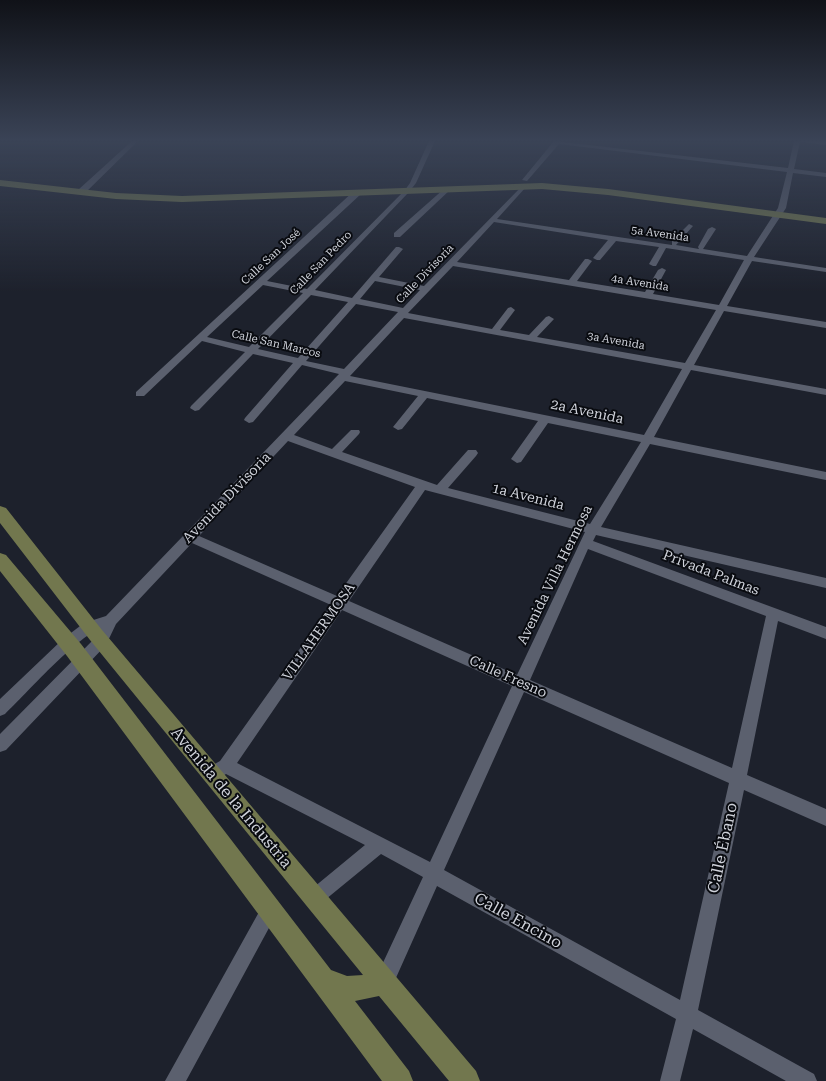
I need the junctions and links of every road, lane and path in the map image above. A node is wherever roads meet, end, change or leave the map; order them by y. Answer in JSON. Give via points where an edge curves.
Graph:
{"nodes":[{"id":1,"x":108,"y":191,"type":"edge"},
{"id":2,"x":364,"y":191,"type":"edge"},
{"id":3,"x":406,"y":191,"type":"edge"},
{"id":4,"x":444,"y":191,"type":"edge"},
{"id":5,"x":517,"y":191,"type":"edge"},
{"id":6,"x":603,"y":191,"type":"edge"},
{"id":7,"x":785,"y":191,"type":"edge"},
{"id":8,"x":358,"y":192,"type":"junction"},
{"id":9,"x":779,"y":211,"type":"junction"},
{"id":10,"x":826,"y":214,"type":"edge"},
{"id":11,"x":493,"y":218,"type":"junction"},
{"id":12,"x":826,"y":221,"type":"edge"},
{"id":13,"x":689,"y":226,"type":"dead end"},
{"id":14,"x":712,"y":229,"type":"dead end"},
{"id":15,"x":397,"y":235,"type":"dead end"},
{"id":16,"x":620,"y":238,"type":"junction"},
{"id":17,"x":675,"y":243,"type":"junction"},
{"id":18,"x":664,"y":246,"type":"junction"},
{"id":19,"x":702,"y":247,"type":"junction"},
{"id":20,"x":399,"y":248,"type":"dead end"},
{"id":21,"x":751,"y":256,"type":"junction"},
{"id":22,"x":597,"y":258,"type":"dead end"},
{"id":23,"x":588,"y":261,"type":"dead end"},
{"id":24,"x":451,"y":263,"type":"junction"},
{"id":25,"x":653,"y":264,"type":"dead end"},
{"id":26,"x":826,"y":264,"type":"edge"},
{"id":27,"x":662,"y":270,"type":"dead end"},
{"id":28,"x":826,"y":270,"type":"edge"},
{"id":29,"x":373,"y":278,"type":"junction"},
{"id":30,"x":261,"y":282,"type":"junction"},
{"id":31,"x":571,"y":283,"type":"junction"},
{"id":32,"x":426,"y":289,"type":"junction"},
{"id":33,"x":309,"y":291,"type":"junction"},
{"id":34,"x":648,"y":295,"type":"junction"},
{"id":35,"x":354,"y":300,"type":"junction"},
{"id":36,"x":722,"y":308,"type":"junction"},
{"id":37,"x":511,"y":310,"type":"dead end"},
{"id":38,"x":403,"y":313,"type":"junction"},
{"id":39,"x":549,"y":319,"type":"dead end"},
{"id":40,"x":826,"y":324,"type":"edge"},
{"id":41,"x":495,"y":332,"type":"junction"},
{"id":42,"x":200,"y":338,"type":"junction"},
{"id":43,"x":530,"y":338,"type":"junction"},
{"id":44,"x":250,"y":351,"type":"junction"},
{"id":45,"x":299,"y":362,"type":"junction"},
{"id":46,"x":688,"y":367,"type":"junction"},
{"id":47,"x":344,"y":375,"type":"junction"},
{"id":48,"x":826,"y":392,"type":"edge"},
{"id":49,"x":140,"y":394,"type":"dead end"},
{"id":50,"x":425,"y":394,"type":"junction"},
{"id":51,"x":196,"y":408,"type":"dead end"},
{"id":52,"x":545,"y":418,"type":"junction"},
{"id":53,"x":249,"y":420,"type":"dead end"},
{"id":54,"x":398,"y":427,"type":"dead end"},
{"id":55,"x":355,"y":432,"type":"dead end"},
{"id":56,"x":286,"y":436,"type":"junction"},
{"id":57,"x":647,"y":440,"type":"junction"},
{"id":58,"x":472,"y":453,"type":"dead end"},
{"id":59,"x":334,"y":454,"type":"junction"},
{"id":60,"x":518,"y":459,"type":"dead end"},
{"id":61,"x":826,"y":476,"type":"edge"},
{"id":62,"x":422,"y":485,"type":"junction"},
{"id":63,"x":439,"y":490,"type":"junction"},
{"id":64,"x":0,"y":512,"type":"edge"},
{"id":65,"x":592,"y":528,"type":"junction"},
{"id":66,"x":190,"y":537,"type":"junction"},
{"id":67,"x":585,"y":543,"type":"junction"},
{"id":68,"x":0,"y":559,"type":"edge"},
{"id":69,"x":826,"y":583,"type":"edge"},
{"id":70,"x":339,"y":602,"type":"junction"},
{"id":71,"x":773,"y":614,"type":"junction"},
{"id":72,"x":826,"y":633,"type":"edge"},
{"id":73,"x":95,"y":634,"type":"junction"},
{"id":74,"x":68,"y":643,"type":"junction"},
{"id":75,"x":81,"y":660,"type":"junction"},
{"id":76,"x":520,"y":682,"type":"junction"},
{"id":77,"x":0,"y":709,"type":"edge"},
{"id":78,"x":0,"y":744,"type":"edge"},
{"id":79,"x":219,"y":771,"type":"junction"},
{"id":80,"x":737,"y":779,"type":"junction"},
{"id":81,"x":826,"y":818,"type":"edge"},
{"id":82,"x":380,"y":844,"type":"junction"},
{"id":83,"x":434,"y":874,"type":"junction"},
{"id":84,"x":314,"y":898,"type":"junction"},
{"id":85,"x":270,"y":910,"type":"junction"},
{"id":86,"x":322,"y":979,"type":"junction"},
{"id":87,"x":384,"y":982,"type":"junction"},
{"id":88,"x":687,"y":1015,"type":"junction"},
{"id":89,"x":174,"y":1081,"type":"edge"},
{"id":90,"x":399,"y":1081,"type":"edge"},
{"id":91,"x":466,"y":1081,"type":"edge"},
{"id":92,"x":670,"y":1081,"type":"edge"},
{"id":93,"x":806,"y":1081,"type":"edge"}],
"edges":[{"from":1,"to":8,"type":"main road","via":[[182,199]]},
{"from":2,"to":8,"type":"main road"},
{"from":3,"to":33,"type":"street","name":"Calle San Pedro"},
{"from":4,"to":15,"type":"street"},
{"from":5,"to":11,"type":"street","name":"Calle Divisoria"},
{"from":6,"to":9,"type":"main road"},
{"from":7,"to":9,"type":"street","name":"Avenida Villa Hermosa"},
{"from":8,"to":30,"type":"street","name":"Calle San José"},
{"from":9,"to":10,"type":"main road"},
{"from":9,"to":12,"type":"main road"},
{"from":9,"to":21,"type":"street","name":"Avenida Villa Hermosa"},
{"from":11,"to":16,"type":"street","name":"5a Avenida"},
{"from":11,"to":24,"type":"street","name":"Calle Divisoria"},
{"from":13,"to":17,"type":"street"},
{"from":14,"to":19,"type":"street"},
{"from":16,"to":17,"type":"street","name":"5a Avenida"},
{"from":16,"to":18,"type":"street","name":"5a Avenida"},
{"from":16,"to":22,"type":"street"},
{"from":17,"to":19,"type":"street","name":"5a Avenida"},
{"from":18,"to":21,"type":"street","name":"5a Avenida"},
{"from":18,"to":25,"type":"street"},
{"from":19,"to":21,"type":"street","name":"5a Avenida"},
{"from":20,"to":29,"type":"street"},
{"from":21,"to":26,"type":"street","name":"5a Avenida"},
{"from":21,"to":28,"type":"street","name":"5a Avenida"},
{"from":21,"to":36,"type":"street","name":"Avenida Villa Hermosa"},
{"from":23,"to":31,"type":"street"},
{"from":24,"to":31,"type":"street","name":"4a Avenida"},
{"from":24,"to":32,"type":"street","name":"Calle Divisoria"},
{"from":27,"to":34,"type":"street"},
{"from":29,"to":32,"type":"street"},
{"from":29,"to":35,"type":"street"},
{"from":30,"to":33,"type":"street","name":"3a Avenida"},
{"from":30,"to":42,"type":"street","name":"Calle San José"},
{"from":31,"to":34,"type":"street","name":"4a Avenida"},
{"from":32,"to":38,"type":"street","name":"Calle Divisoria"},
{"from":33,"to":35,"type":"street","name":"3a Avenida"},
{"from":33,"to":44,"type":"street","name":"Calle San Pedro"},
{"from":34,"to":36,"type":"street","name":"4a Avenida"},
{"from":35,"to":38,"type":"street","name":"3a Avenida"},
{"from":35,"to":45,"type":"street"},
{"from":36,"to":40,"type":"street","name":"4a Avenida"},
{"from":36,"to":46,"type":"street","name":"Avenida Villa Hermosa"},
{"from":37,"to":41,"type":"street"},
{"from":38,"to":41,"type":"street","name":"3a Avenida"},
{"from":38,"to":47,"type":"street","name":"Calle Divisoria"},
{"from":39,"to":43,"type":"street"},
{"from":41,"to":43,"type":"street","name":"3a Avenida"},
{"from":42,"to":44,"type":"street","name":"Calle San Marcos"},
{"from":42,"to":49,"type":"street","name":"Calle San José"},
{"from":43,"to":46,"type":"street","name":"3a Avenida"},
{"from":44,"to":45,"type":"street","name":"Calle San Marcos"},
{"from":44,"to":51,"type":"street","name":"Calle San Pedro"},
{"from":45,"to":47,"type":"street","name":"Calle San Marcos"},
{"from":45,"to":53,"type":"street"},
{"from":46,"to":48,"type":"street","name":"3a Avenida"},
{"from":46,"to":57,"type":"street","name":"Avenida Villa Hermosa"},
{"from":47,"to":50,"type":"street","name":"2a Avenida"},
{"from":47,"to":56,"type":"street","name":"Avenida Divisoria"},
{"from":50,"to":52,"type":"street","name":"2a Avenida"},
{"from":50,"to":54,"type":"street"},
{"from":52,"to":57,"type":"street","name":"2a Avenida"},
{"from":52,"to":60,"type":"street"},
{"from":55,"to":59,"type":"street"},
{"from":56,"to":59,"type":"street","name":"1a Avenida"},
{"from":56,"to":66,"type":"street","name":"Avenida Divisoria"},
{"from":57,"to":61,"type":"street","name":"2a Avenida"},
{"from":57,"to":65,"type":"street","name":"Avenida Villa Hermosa"},
{"from":58,"to":63,"type":"street"},
{"from":59,"to":62,"type":"street","name":"1a Avenida"},
{"from":62,"to":63,"type":"street","name":"1a Avenida"},
{"from":62,"to":70,"type":"street","name":"VILLAHERMOSA"},
{"from":63,"to":65,"type":"street","name":"1a Avenida"},
{"from":64,"to":73,"type":"main road","name":"Avenida de la Industria"},
{"from":65,"to":67,"type":"street","name":"Avenida Villa Hermosa"},
{"from":65,"to":69,"type":"street","name":"1a Avenida"},
{"from":66,"to":70,"type":"street","name":"Calle Fresno"},
{"from":66,"to":73,"type":"street","name":"Avenida Divisoria"},
{"from":67,"to":71,"type":"street","name":"Privada Palmas"},
{"from":67,"to":76,"type":"street","name":"Avenida Villa Hermosa"},
{"from":68,"to":74,"type":"main road"},
{"from":70,"to":76,"type":"street","name":"Calle Fresno"},
{"from":70,"to":79,"type":"street","name":"VILLAHERMOSA"},
{"from":71,"to":72,"type":"street","name":"Privada Palmas"},
{"from":71,"to":80,"type":"street","name":"Calle Ébano"},
{"from":73,"to":74,"type":"street"},
{"from":73,"to":75,"type":"street"},
{"from":73,"to":79,"type":"main road","name":"Avenida de la Industria"},
{"from":74,"to":75,"type":"main road"},
{"from":74,"to":77,"type":"street"},
{"from":75,"to":78,"type":"street"},
{"from":75,"to":85,"type":"main road"},
{"from":76,"to":80,"type":"street","name":"Calle Fresno"},
{"from":76,"to":83,"type":"street","name":"Avenida Villa Hermosa"},
{"from":79,"to":82,"type":"street","name":"Calle Encino"},
{"from":79,"to":84,"type":"main road","name":"Avenida de la Industria"},
{"from":80,"to":81,"type":"street","name":"Calle Fresno"},
{"from":80,"to":88,"type":"street","name":"Calle Ébano"},
{"from":82,"to":83,"type":"street","name":"Calle Encino"},
{"from":82,"to":84,"type":"street"},
{"from":83,"to":87,"type":"street","name":"Avenida Villa Hermosa"},
{"from":83,"to":88,"type":"street","name":"Calle Encino"},
{"from":84,"to":87,"type":"main road","name":"Avenida de la Industria"},
{"from":85,"to":86,"type":"main road"},
{"from":85,"to":89,"type":"street"},
{"from":86,"to":87,"type":"main road","via":[[350,990],[363,990]]},
{"from":86,"to":90,"type":"main road"},
{"from":87,"to":91,"type":"main road","name":"Avenida de la Industria"},
{"from":88,"to":92,"type":"street","name":"Calle Ébano"},
{"from":88,"to":93,"type":"street","name":"Calle Encino"}]}
